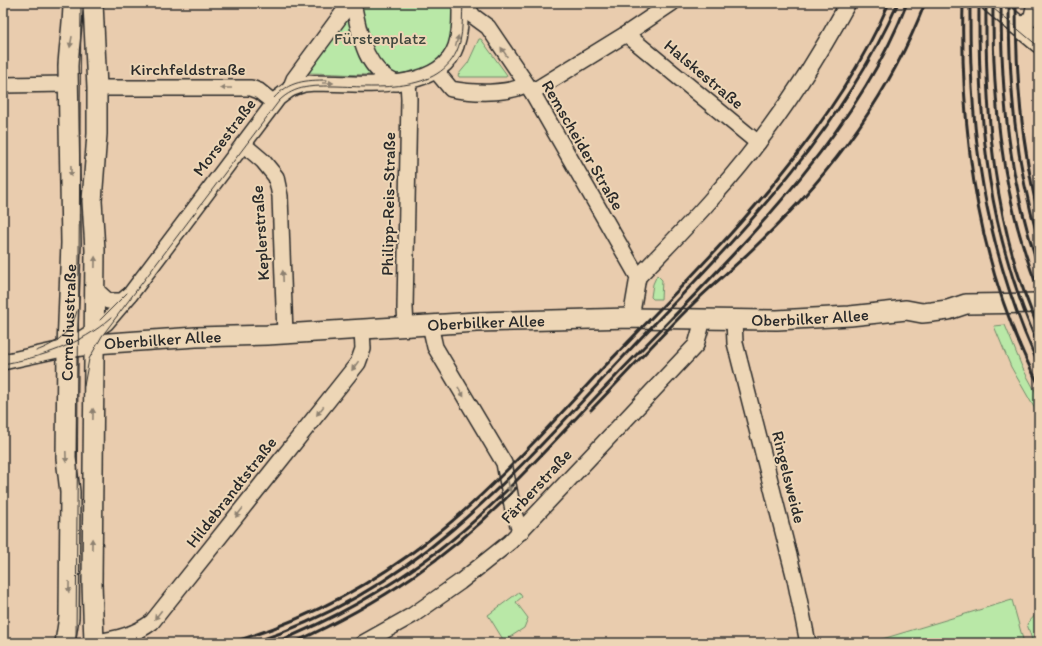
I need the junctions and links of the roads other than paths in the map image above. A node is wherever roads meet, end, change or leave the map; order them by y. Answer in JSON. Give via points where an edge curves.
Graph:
{"nodes":[{"id":1,"x":73,"y":3,"type":"edge"},
{"id":2,"x":94,"y":3,"type":"edge"},
{"id":3,"x":350,"y":3,"type":"edge"},
{"id":4,"x":353,"y":3,"type":"edge"},
{"id":5,"x":460,"y":3,"type":"edge"},
{"id":6,"x":465,"y":3,"type":"edge"},
{"id":7,"x":672,"y":3,"type":"edge"},
{"id":8,"x":848,"y":3,"type":"edge"},
{"id":9,"x":991,"y":3,"type":"edge"},
{"id":10,"x":1035,"y":3,"type":"edge"},
{"id":11,"x":1022,"y":29,"type":"junction"},
{"id":12,"x":626,"y":34,"type":"junction"},
{"id":13,"x":1039,"y":43,"type":"edge"},
{"id":14,"x":436,"y":71,"type":"junction"},
{"id":15,"x":402,"y":82,"type":"junction"},
{"id":16,"x":62,"y":84,"type":"junction"},
{"id":17,"x":3,"y":85,"type":"edge"},
{"id":18,"x":98,"y":88,"type":"junction"},
{"id":19,"x":529,"y":88,"type":"junction"},
{"id":20,"x":290,"y":89,"type":"junction"},
{"id":21,"x":274,"y":103,"type":"junction"},
{"id":22,"x":70,"y":129,"type":"junction"},
{"id":23,"x":758,"y":143,"type":"junction"},
{"id":24,"x":243,"y":144,"type":"junction"},
{"id":25,"x":96,"y":145,"type":"junction"},
{"id":26,"x":638,"y":276,"type":"junction"},
{"id":27,"x":95,"y":288,"type":"junction"},
{"id":28,"x":129,"y":296,"type":"junction"},
{"id":29,"x":1039,"y":303,"type":"edge"},
{"id":30,"x":631,"y":318,"type":"junction"},
{"id":31,"x":703,"y":320,"type":"junction"},
{"id":32,"x":734,"y":320,"type":"junction"},
{"id":33,"x":430,"y":325,"type":"junction"},
{"id":34,"x":406,"y":327,"type":"junction"},
{"id":35,"x":362,"y":330,"type":"junction"},
{"id":36,"x":285,"y":334,"type":"junction"},
{"id":37,"x":95,"y":337,"type":"junction"},
{"id":38,"x":67,"y":348,"type":"junction"},
{"id":39,"x":3,"y":362,"type":"edge"},
{"id":40,"x":521,"y":532,"type":"junction"},
{"id":41,"x":94,"y":642,"type":"edge"},
{"id":42,"x":65,"y":643,"type":"edge"},
{"id":43,"x":364,"y":643,"type":"edge"},
{"id":44,"x":808,"y":643,"type":"edge"}],
"edges":[{"from":1,"to":16,"type":"main road","name":"Corneliusstraße","one_way":true},
{"from":2,"to":18,"type":"main road","name":"Corneliusstraße"},
{"from":3,"to":20,"type":"street","name":"Morsestraße","via":[[294,79]]},
{"from":4,"to":15,"type":"street","via":[[364,50],[380,73]]},
{"from":14,"to":5,"type":"street","one_way":true,"via":[[450,58],[456,47],[460,27]]},
{"from":19,"to":6,"type":"street","name":"Remscheider Straße","one_way":true,"via":[[488,27],[473,16]]},
{"from":7,"to":12,"type":"street"},
{"from":8,"to":23,"type":"street","via":[[804,79]]},
{"from":9,"to":11,"type":"main road"},
{"from":10,"to":11,"type":"street","via":[[1032,16]]},
{"from":11,"to":13,"type":"main road"},
{"from":12,"to":19,"type":"street"},
{"from":12,"to":23,"type":"street","name":"Halskestraße"},
{"from":14,"to":15,"type":"street"},
{"from":14,"to":19,"type":"street","via":[[451,89],[508,91]]},
{"from":20,"to":15,"type":"street","one_way":true,"via":[[315,83]]},
{"from":15,"to":34,"type":"street","name":"Philipp-Reis-Straße","via":[[409,99]]},
{"from":16,"to":17,"type":"street"},
{"from":16,"to":22,"type":"main road","name":"Corneliusstraße"},
{"from":21,"to":18,"type":"street","name":"Kirchfeldstraße","one_way":true,"via":[[251,88]]},
{"from":18,"to":25,"type":"main road","name":"Corneliusstraße"},
{"from":19,"to":26,"type":"street","name":"Remscheider Straße"},
{"from":20,"to":21,"type":"street","name":"Morsestraße"},
{"from":21,"to":24,"type":"street","name":"Morsestraße"},
{"from":22,"to":25,"type":"main road","via":[[78,122],[87,123],[90,139]]},
{"from":22,"to":38,"type":"main road","name":"Corneliusstraße","one_way":true,"via":[[71,243]]},
{"from":23,"to":26,"type":"street","via":[[715,195]]},
{"from":24,"to":28,"type":"street","name":"Morsestraße"},
{"from":36,"to":24,"type":"street","name":"Keplerstraße","one_way":true,"via":[[280,196],[276,177],[263,161]]},
{"from":27,"to":25,"type":"main road","name":"Corneliusstraße","one_way":true,"via":[[96,250],[92,201]]},
{"from":26,"to":30,"type":"street"},
{"from":27,"to":28,"type":"street","via":[[108,301],[122,301]]},
{"from":27,"to":37,"type":"main road","name":"Corneliusstraße"},
{"from":28,"to":37,"type":"street","name":"Morsestraße"},
{"from":29,"to":32,"type":"main road","name":"Oberbilker Allee","via":[[965,304],[948,310],[922,313],[906,310],[831,317]]},
{"from":30,"to":31,"type":"main road","name":"Oberbilker Allee"},
{"from":30,"to":33,"type":"main road","name":"Oberbilker Allee"},
{"from":31,"to":32,"type":"main road","name":"Oberbilker Allee"},
{"from":31,"to":40,"type":"street","name":"Färberstraße","via":[[696,344]]},
{"from":32,"to":44,"type":"street","name":"Ringelsweide","via":[[735,343],[795,579]]},
{"from":33,"to":34,"type":"main road","name":"Oberbilker Allee"},
{"from":33,"to":40,"type":"street","one_way":true,"via":[[432,340],[441,359],[504,463],[513,510]]},
{"from":34,"to":35,"type":"main road","name":"Oberbilker Allee"},
{"from":35,"to":36,"type":"main road","name":"Oberbilker Allee"},
{"from":35,"to":41,"type":"street","name":"Hildebrandtstraße","one_way":true,"via":[[363,349],[358,362],[152,622],[122,637]]},
{"from":36,"to":37,"type":"main road","name":"Oberbilker Allee"},
{"from":37,"to":38,"type":"main road","name":"Oberbilker Allee"},
{"from":41,"to":37,"type":"main road","name":"Corneliusstraße","one_way":true,"via":[[92,583]]},
{"from":38,"to":39,"type":"street"},
{"from":38,"to":42,"type":"main road","name":"Corneliusstraße","one_way":true,"via":[[66,458],[70,492],[69,617]]},
{"from":40,"to":43,"type":"street","name":"Färberstraße","via":[[460,582],[419,611]]}]}
